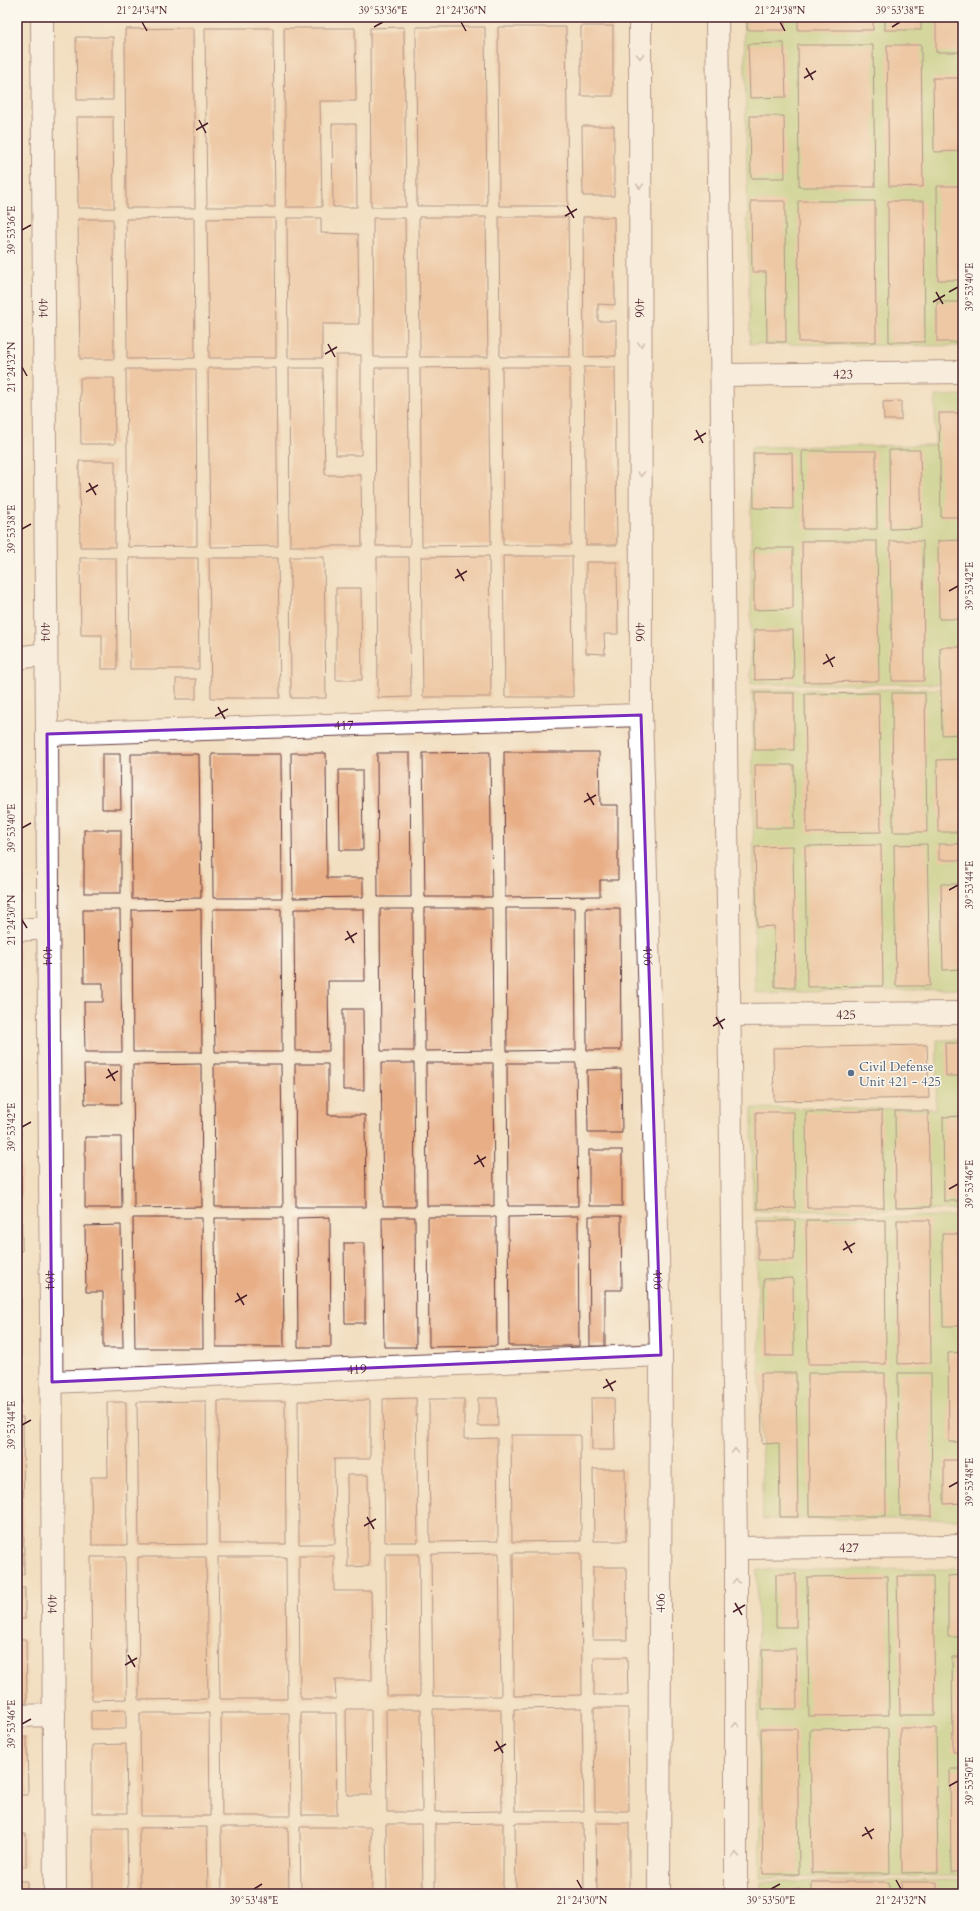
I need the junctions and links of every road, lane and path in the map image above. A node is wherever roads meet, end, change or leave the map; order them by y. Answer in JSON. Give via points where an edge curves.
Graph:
{"nodes":[{"id":1,"x":42,"y":17,"type":"edge"},
{"id":2,"x":640,"y":17,"type":"edge"},
{"id":3,"x":717,"y":17,"type":"edge"},
{"id":4,"x":963,"y":372,"type":"edge"},
{"id":5,"x":723,"y":375,"type":"junction"},
{"id":6,"x":46,"y":654,"type":"junction"},
{"id":7,"x":17,"y":658,"type":"edge"},
{"id":8,"x":641,"y":715,"type":"junction"},
{"id":9,"x":47,"y":734,"type":"junction"},
{"id":10,"x":48,"y":928,"type":"junction"},
{"id":11,"x":17,"y":930,"type":"edge"},
{"id":12,"x":963,"y":1013,"type":"edge"},
{"id":13,"x":730,"y":1015,"type":"junction"},
{"id":14,"x":661,"y":1354,"type":"junction"},
{"id":15,"x":52,"y":1382,"type":"junction"},
{"id":16,"x":963,"y":1546,"type":"edge"},
{"id":17,"x":736,"y":1548,"type":"junction"},
{"id":18,"x":54,"y":1715,"type":"junction"},
{"id":19,"x":17,"y":1716,"type":"edge"},
{"id":20,"x":56,"y":1894,"type":"edge"},
{"id":21,"x":658,"y":1894,"type":"edge"},
{"id":22,"x":736,"y":1894,"type":"edge"}],
"edges":[{"from":1,"to":6,"type":"street","name":"404"},
{"from":2,"to":8,"type":"street","name":"406","one_way":true},
{"from":3,"to":5,"type":"street"},
{"from":4,"to":5,"type":"street","name":"423"},
{"from":5,"to":13,"type":"street"},
{"from":6,"to":7,"type":"street"},
{"from":6,"to":9,"type":"street","name":"404"},
{"from":8,"to":9,"type":"street","name":"417"},
{"from":8,"to":14,"type":"street","name":"406"},
{"from":9,"to":10,"type":"street","name":"404"},
{"from":10,"to":11,"type":"street"},
{"from":10,"to":15,"type":"street","name":"404"},
{"from":12,"to":13,"type":"street","name":"425"},
{"from":17,"to":13,"type":"street","one_way":true},
{"from":14,"to":15,"type":"street","name":"419"},
{"from":14,"to":21,"type":"street","name":"406"},
{"from":15,"to":18,"type":"street","name":"404"},
{"from":16,"to":17,"type":"street","name":"427"},
{"from":22,"to":17,"type":"street","one_way":true},
{"from":18,"to":19,"type":"street"},
{"from":18,"to":20,"type":"street","name":"404"}]}
